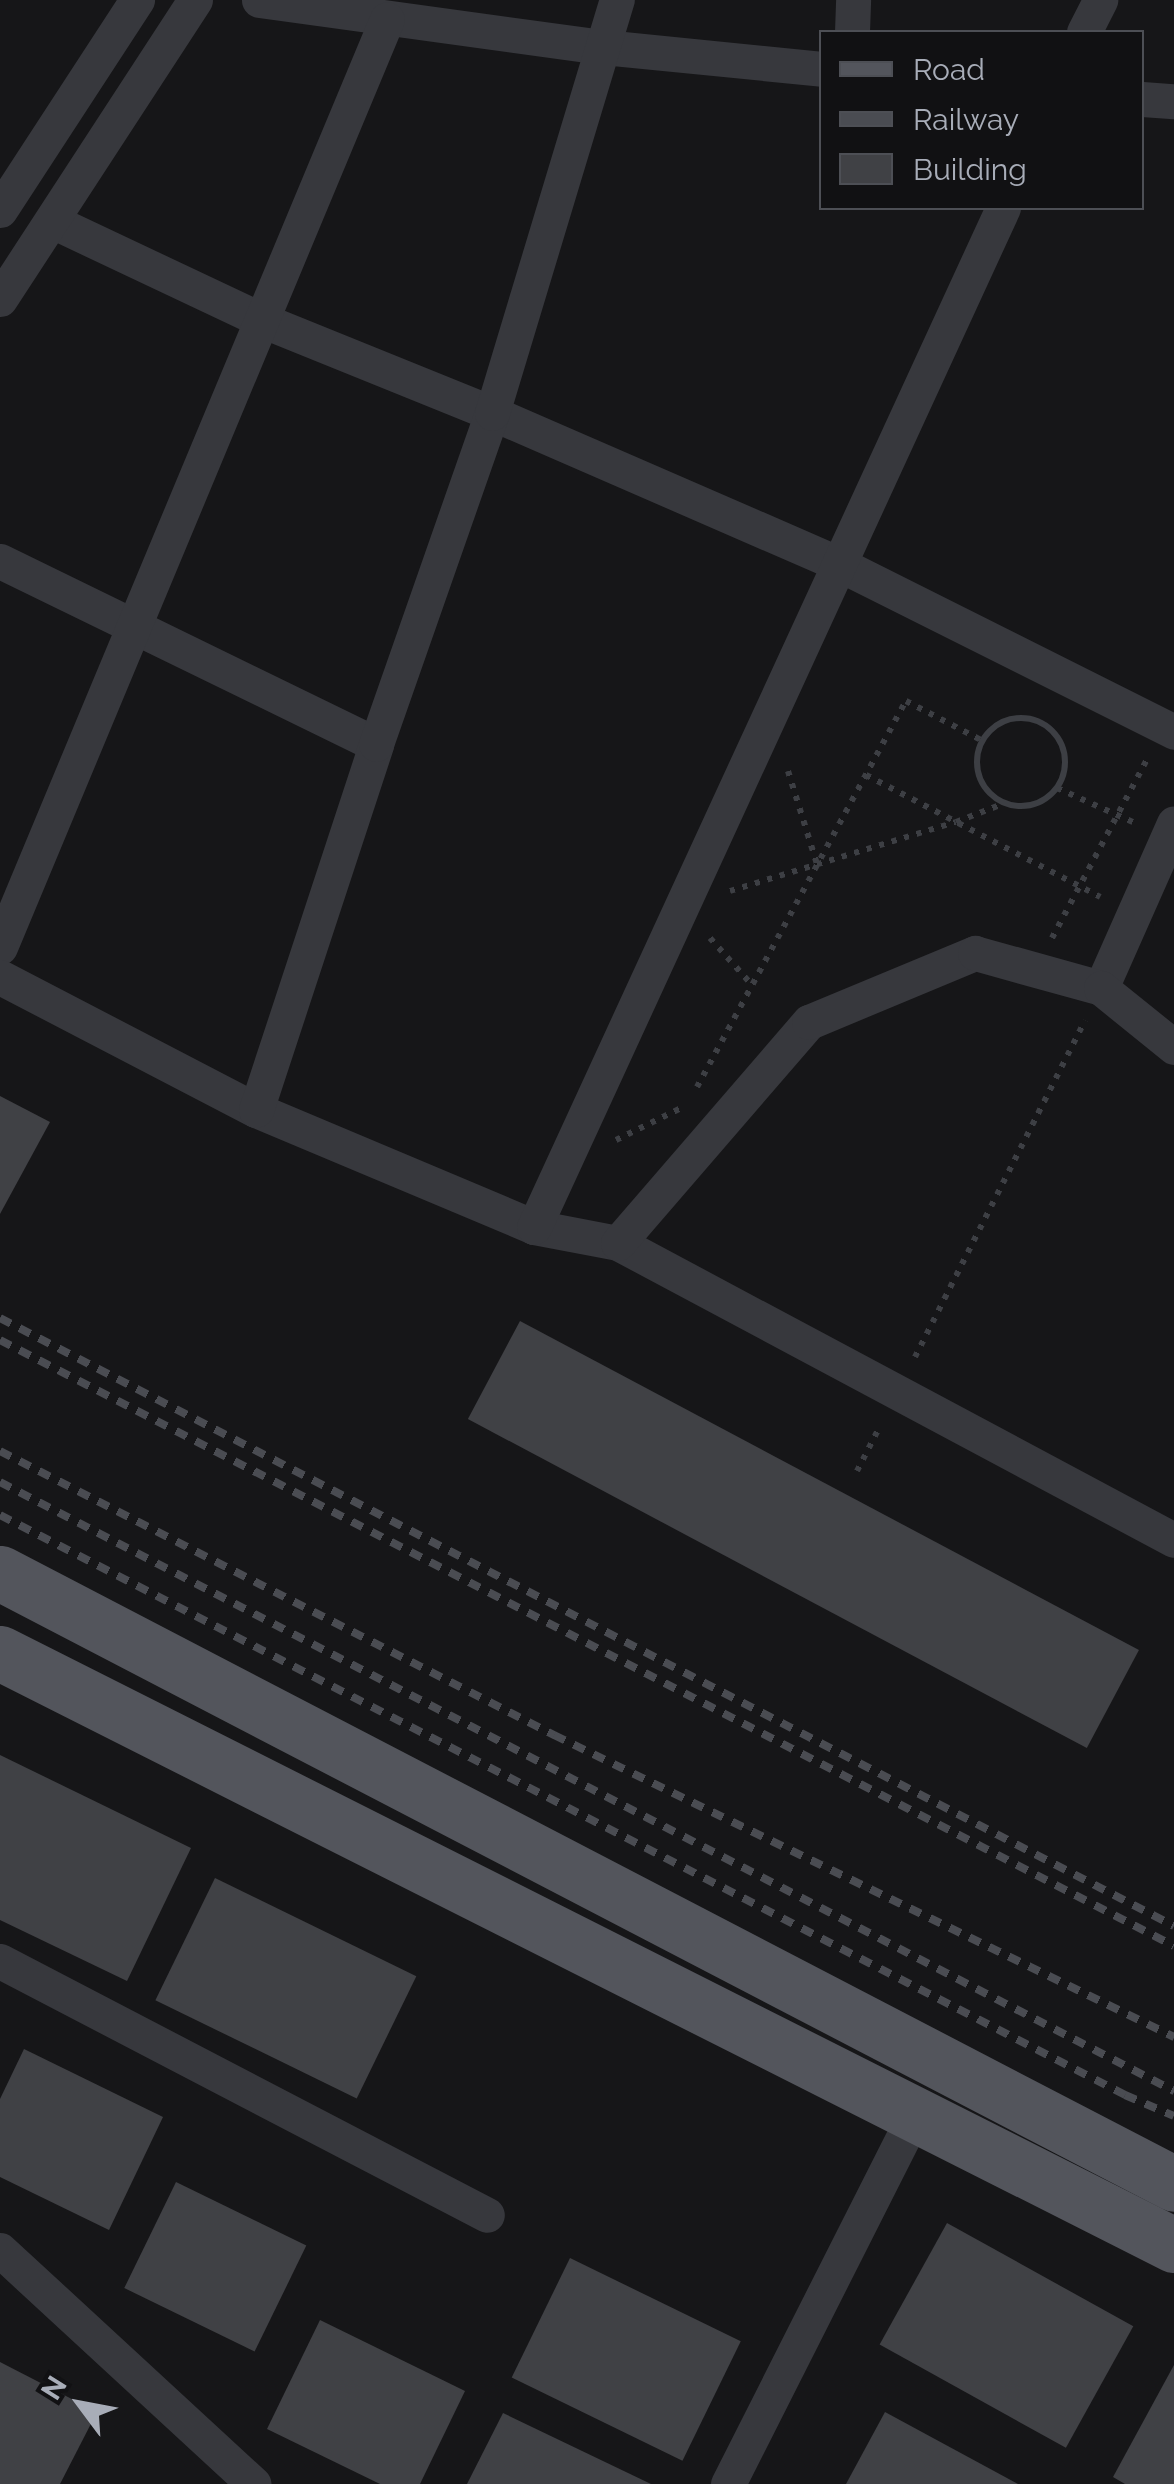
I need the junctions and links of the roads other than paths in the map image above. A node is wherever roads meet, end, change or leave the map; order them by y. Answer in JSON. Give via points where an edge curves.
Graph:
{"nodes":[{"id":1,"x":136,"y":0,"type":"edge"},
{"id":2,"x":195,"y":0,"type":"edge"},
{"id":3,"x":259,"y":0,"type":"edge"},
{"id":4,"x":618,"y":0,"type":"edge"},
{"id":5,"x":853,"y":0,"type":"edge"},
{"id":6,"x":1100,"y":0,"type":"edge"},
{"id":7,"x":387,"y":20,"type":"junction"},
{"id":8,"x":852,"y":30,"type":"edge"},
{"id":9,"x":1085,"y":30,"type":"edge"},
{"id":10,"x":603,"y":47,"type":"junction"},
{"id":11,"x":819,"y":69,"type":"edge"},
{"id":12,"x":1144,"y":99,"type":"edge"},
{"id":13,"x":1174,"y":101,"type":"edge"},
{"id":14,"x":0,"y":210,"type":"edge"},
{"id":15,"x":1002,"y":210,"type":"edge"},
{"id":16,"x":52,"y":222,"type":"junction"},
{"id":17,"x":0,"y":299,"type":"edge"},
{"id":18,"x":264,"y":321,"type":"junction"},
{"id":19,"x":492,"y":413,"type":"junction"},
{"id":20,"x":0,"y":561,"type":"edge"},
{"id":21,"x":839,"y":564,"type":"junction"},
{"id":22,"x":133,"y":625,"type":"junction"},
{"id":23,"x":1169,"y":730,"type":"edge"},
{"id":24,"x":376,"y":744,"type":"junction"},
{"id":25,"x":1171,"y":831,"type":"edge"},
{"id":26,"x":0,"y":948,"type":"edge"},
{"id":27,"x":0,"y":977,"type":"edge"},
{"id":28,"x":1101,"y":988,"type":"junction"},
{"id":29,"x":1174,"y":1047,"type":"edge"},
{"id":30,"x":256,"y":1110,"type":"junction"},
{"id":31,"x":534,"y":1227,"type":"junction"},
{"id":32,"x":618,"y":1243,"type":"junction"},
{"id":33,"x":1174,"y":1540,"type":"edge"},
{"id":34,"x":0,"y":1573,"type":"edge"},
{"id":35,"x":0,"y":1653,"type":"edge"},
{"id":36,"x":0,"y":1960,"type":"edge"},
{"id":37,"x":916,"y":2112,"type":"junction"},
{"id":38,"x":1174,"y":2184,"type":"edge"},
{"id":39,"x":487,"y":2215,"type":"dead end"},
{"id":40,"x":1174,"y":2245,"type":"edge"},
{"id":41,"x":0,"y":2250,"type":"edge"},
{"id":42,"x":254,"y":2484,"type":"edge"},
{"id":43,"x":728,"y":2484,"type":"edge"}],
"edges":[{"from":1,"to":14,"type":"street"},
{"from":2,"to":16,"type":"street"},
{"from":3,"to":7,"type":"street"},
{"from":4,"to":10,"type":"street"},
{"from":5,"to":8,"type":"street"},
{"from":6,"to":9,"type":"street"},
{"from":7,"to":10,"type":"street"},
{"from":7,"to":18,"type":"street"},
{"from":10,"to":11,"type":"street"},
{"from":10,"to":19,"type":"street"},
{"from":12,"to":13,"type":"street"},
{"from":15,"to":21,"type":"street"},
{"from":16,"to":17,"type":"street"},
{"from":16,"to":18,"type":"street"},
{"from":18,"to":19,"type":"street"},
{"from":18,"to":22,"type":"street"},
{"from":19,"to":21,"type":"street"},
{"from":19,"to":24,"type":"street"},
{"from":20,"to":22,"type":"street"},
{"from":21,"to":23,"type":"street"},
{"from":21,"to":31,"type":"street"},
{"from":22,"to":24,"type":"street"},
{"from":22,"to":26,"type":"street"},
{"from":24,"to":30,"type":"street"},
{"from":25,"to":28,"type":"street"},
{"from":27,"to":30,"type":"street"},
{"from":28,"to":29,"type":"street"},
{"from":28,"to":32,"type":"street","via":[[976,953],[808,1022]]},
{"from":30,"to":31,"type":"street"},
{"from":31,"to":32,"type":"street"},
{"from":32,"to":33,"type":"street"},
{"from":34,"to":38,"type":"main road"},
{"from":35,"to":37,"type":"main road"},
{"from":36,"to":39,"type":"street"},
{"from":37,"to":40,"type":"main road"},
{"from":37,"to":43,"type":"street"},
{"from":41,"to":42,"type":"street"}]}
